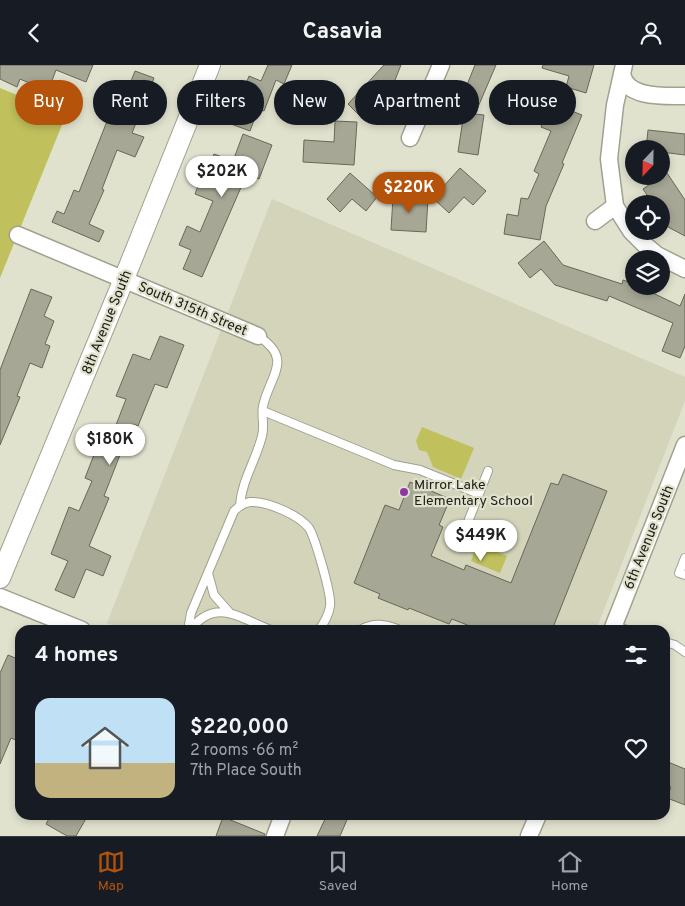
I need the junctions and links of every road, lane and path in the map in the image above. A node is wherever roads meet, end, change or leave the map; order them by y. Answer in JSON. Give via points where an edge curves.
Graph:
{"nodes":[{"id":1,"x":441,"y":65,"type":"edge"},
{"id":2,"x":206,"y":66,"type":"edge"},
{"id":3,"x":623,"y":69,"type":"edge"},
{"id":4,"x":685,"y":96,"type":"edge"},
{"id":5,"x":410,"y":138,"type":"dead end"},
{"id":6,"x":615,"y":206,"type":"junction"},
{"id":7,"x":595,"y":221,"type":"dead end"},
{"id":8,"x":18,"y":235,"type":"dead end"},
{"id":9,"x":685,"y":269,"type":"edge"},
{"id":10,"x":124,"y":279,"type":"junction"},
{"id":11,"x":258,"y":336,"type":"joint"},
{"id":12,"x":263,"y":411,"type":"junction"},
{"id":13,"x":685,"y":445,"type":"edge"},
{"id":14,"x":488,"y":471,"type":"dead end"},
{"id":15,"x":479,"y":493,"type":"junction"},
{"id":16,"x":240,"y":505,"type":"junction"},
{"id":17,"x":468,"y":522,"type":"dead end"},
{"id":18,"x":685,"y":558,"type":"edge"},
{"id":19,"x":208,"y":573,"type":"junction"},
{"id":20,"x":685,"y":575,"type":"edge"},
{"id":21,"x":0,"y":578,"type":"edge"},
{"id":22,"x":0,"y":597,"type":"edge"},
{"id":23,"x":230,"y":614,"type":"junction"},
{"id":24,"x":70,"y":625,"type":"edge"},
{"id":25,"x":190,"y":625,"type":"edge"},
{"id":26,"x":194,"y":625,"type":"edge"},
{"id":27,"x":258,"y":625,"type":"edge"},
{"id":28,"x":322,"y":625,"type":"edge"},
{"id":29,"x":369,"y":625,"type":"edge"},
{"id":30,"x":382,"y":625,"type":"edge"},
{"id":31,"x":619,"y":625,"type":"edge"},
{"id":32,"x":670,"y":644,"type":"edge"},
{"id":33,"x":685,"y":652,"type":"edge"},
{"id":34,"x":281,"y":820,"type":"edge"},
{"id":35,"x":535,"y":820,"type":"edge"},
{"id":36,"x":275,"y":836,"type":"edge"},
{"id":37,"x":529,"y":836,"type":"edge"}],
"edges":[{"from":1,"to":5,"type":"street"},
{"from":2,"to":10,"type":"street","name":"8th Avenue South"},
{"from":3,"to":4,"type":"street","via":[[622,77],[641,93]]},
{"from":3,"to":6,"type":"street","via":[[609,159]]},
{"from":6,"to":7,"type":"street"},
{"from":6,"to":9,"type":"street","via":[[631,231],[645,245]]},
{"from":8,"to":10,"type":"street","name":"South 315th Street"},
{"from":10,"to":11,"type":"street","name":"South 315th Street"},
{"from":10,"to":21,"type":"street","name":"8th Avenue South"},
{"from":11,"to":12,"type":"lane","via":[[269,343],[277,358]]},
{"from":12,"to":15,"type":"lane","via":[[394,465],[420,470]]},
{"from":12,"to":16,"type":"lane","via":[[263,435],[241,491]]},
{"from":13,"to":31,"type":"street","name":"6th Avenue South"},
{"from":14,"to":15,"type":"lane"},
{"from":15,"to":17,"type":"lane"},
{"from":16,"to":19,"type":"lane","via":[[234,511]]},
{"from":16,"to":28,"type":"lane","via":[[258,502],[270,505],[308,527],[314,538],[331,605]]},
{"from":18,"to":20,"type":"lane","via":[[679,573]]},
{"from":19,"to":23,"type":"lane","via":[[214,595]]},
{"from":19,"to":25,"type":"lane","via":[[191,613]]},
{"from":22,"to":24,"type":"street"},
{"from":23,"to":26,"type":"lane","via":[[222,611],[204,615]]},
{"from":23,"to":27,"type":"lane"},
{"from":29,"to":30,"type":"lane"},
{"from":32,"to":33,"type":"lane"},
{"from":34,"to":36,"type":"street"},
{"from":35,"to":37,"type":"street"}]}
